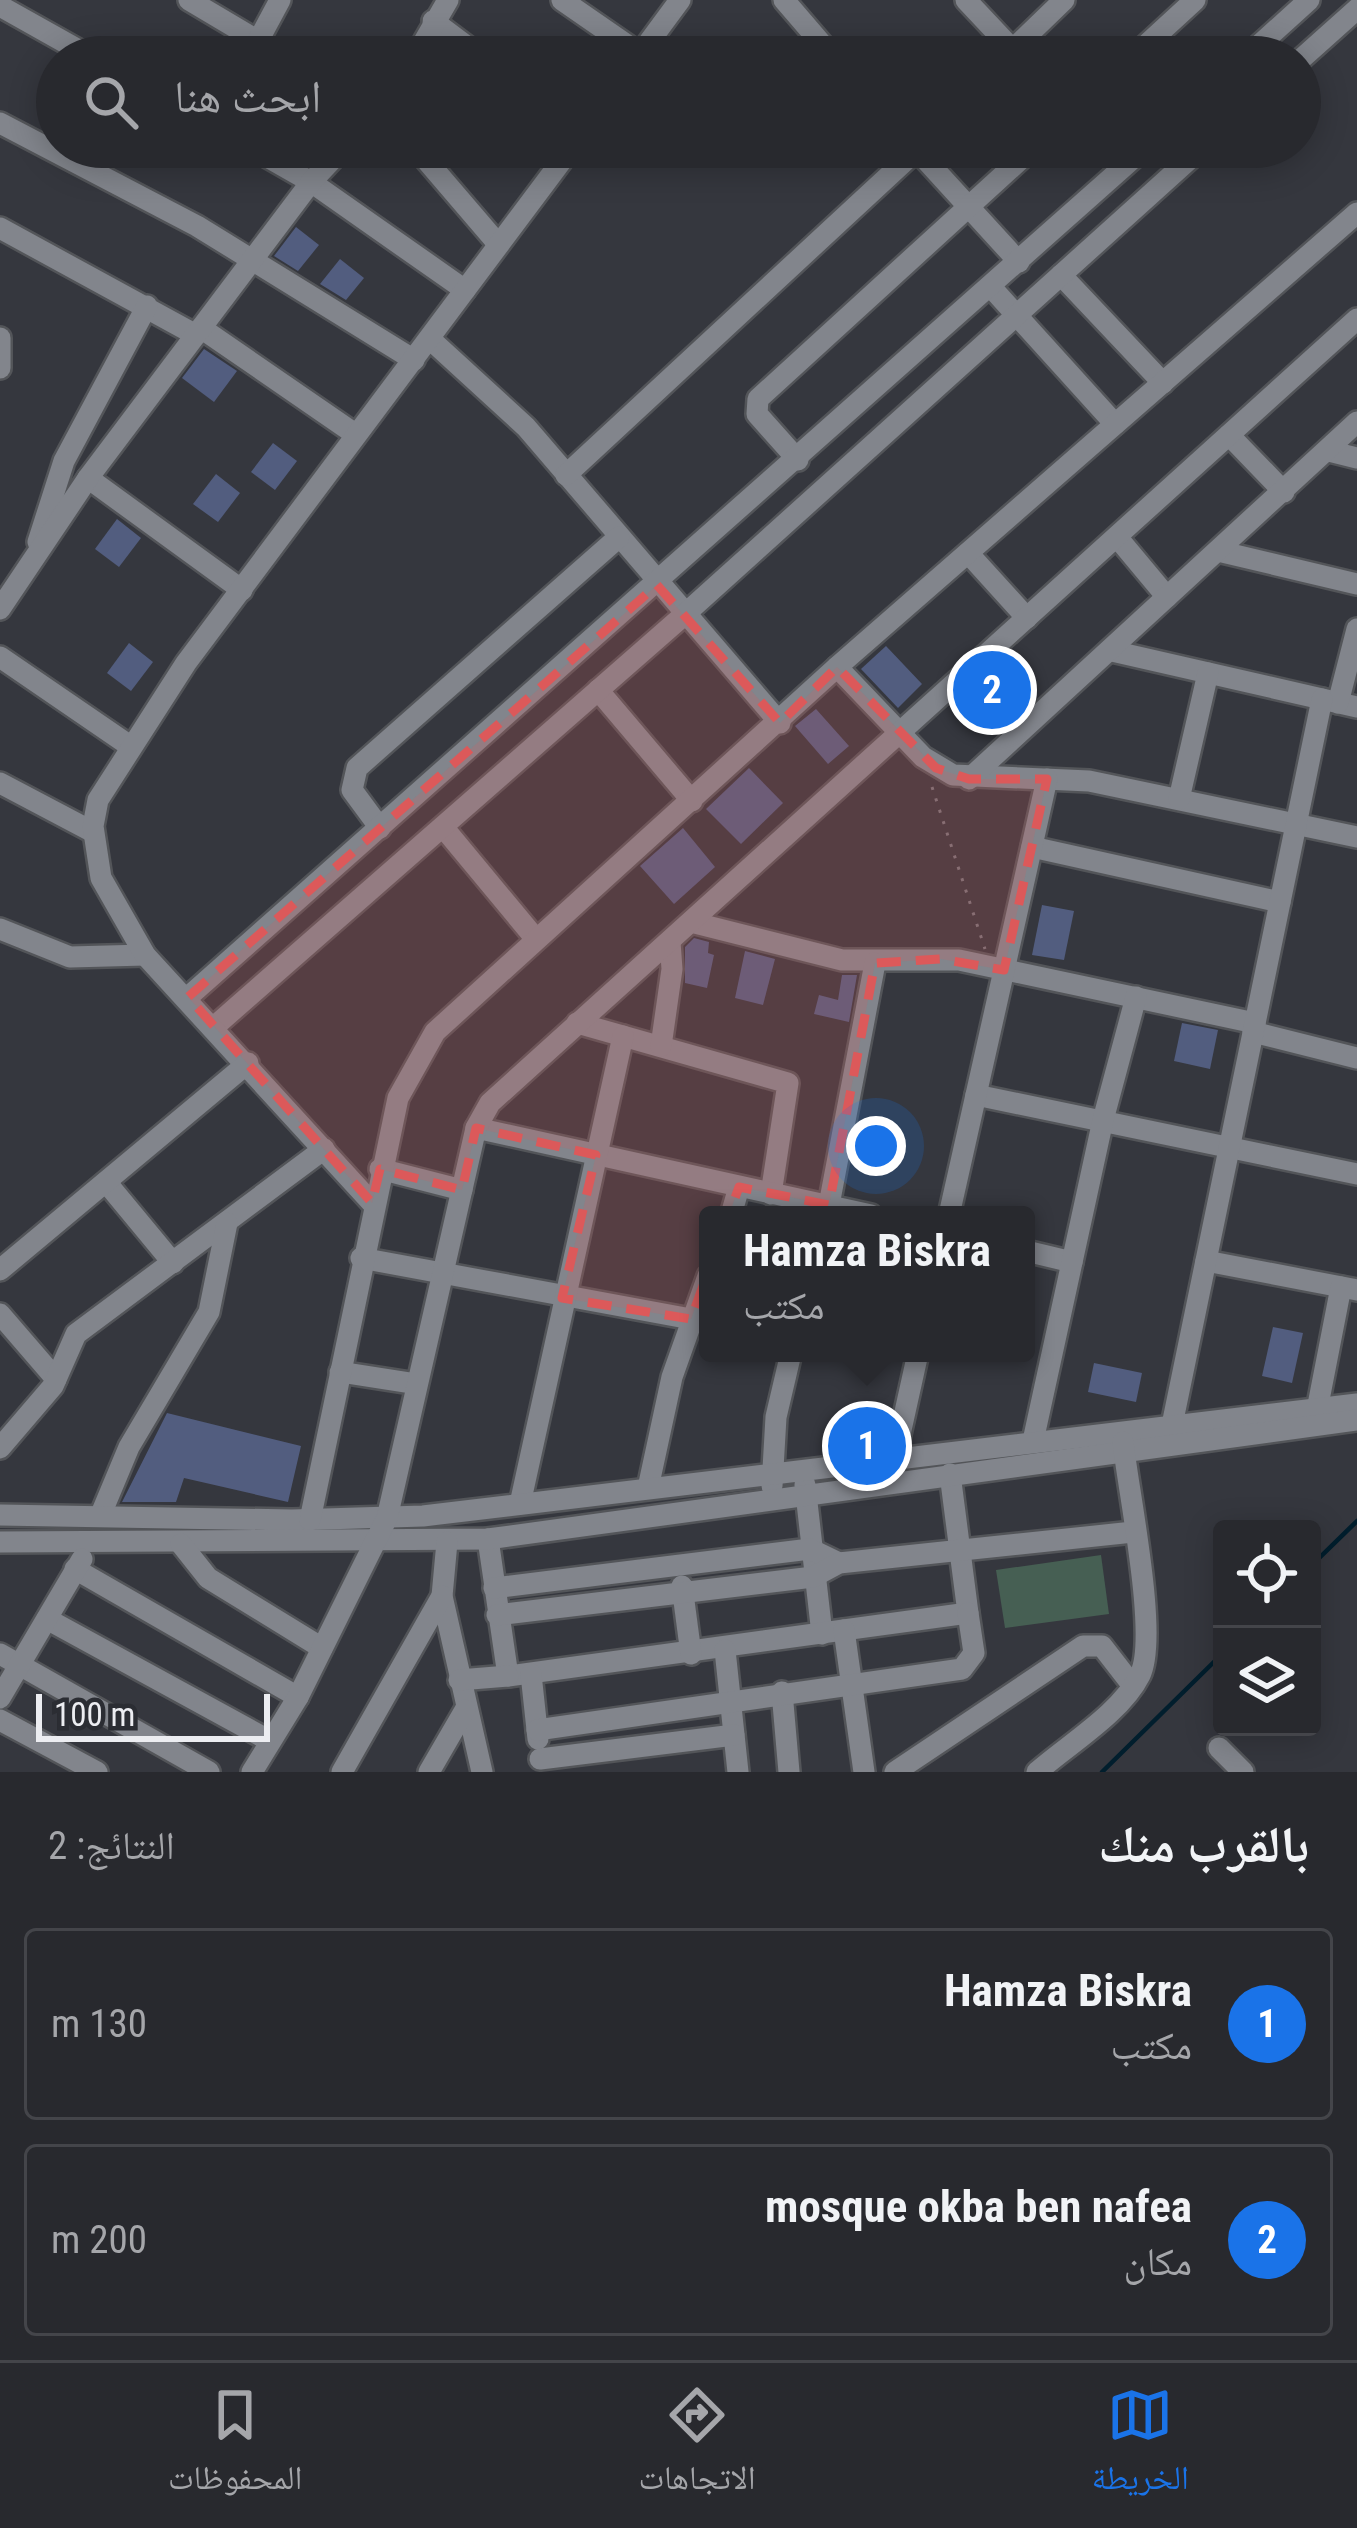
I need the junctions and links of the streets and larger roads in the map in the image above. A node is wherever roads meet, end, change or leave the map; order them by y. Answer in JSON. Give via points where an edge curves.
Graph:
{"nodes":[{"id":1,"x":189,"y":0,"type":"edge"},
{"id":2,"x":280,"y":0,"type":"edge"},
{"id":3,"x":416,"y":0,"type":"edge"},
{"id":4,"x":562,"y":0,"type":"edge"},
{"id":5,"x":680,"y":0,"type":"edge"},
{"id":6,"x":784,"y":0,"type":"edge"},
{"id":7,"x":966,"y":0,"type":"edge"},
{"id":8,"x":1064,"y":0,"type":"edge"},
{"id":9,"x":1195,"y":0,"type":"edge"},
{"id":10,"x":1299,"y":3,"type":"edge"},
{"id":11,"x":0,"y":6,"type":"edge"},
{"id":12,"x":1357,"y":9,"type":"edge"},
{"id":13,"x":440,"y":12,"type":"edge"},
{"id":14,"x":54,"y":36,"type":"edge"},
{"id":15,"x":251,"y":36,"type":"edge"},
{"id":16,"x":260,"y":36,"type":"edge"},
{"id":17,"x":462,"y":36,"type":"edge"},
{"id":18,"x":612,"y":36,"type":"edge"},
{"id":19,"x":653,"y":36,"type":"edge"},
{"id":20,"x":815,"y":36,"type":"edge"},
{"id":21,"x":995,"y":36,"type":"edge"},
{"id":22,"x":1027,"y":36,"type":"edge"},
{"id":23,"x":1156,"y":36,"type":"edge"},
{"id":24,"x":1267,"y":36,"type":"edge"},
{"id":25,"x":1321,"y":41,"type":"edge"},
{"id":26,"x":0,"y":123,"type":"edge"},
{"id":27,"x":36,"y":141,"type":"edge"},
{"id":28,"x":91,"y":168,"type":"edge"},
{"id":29,"x":287,"y":168,"type":"edge"},
{"id":30,"x":324,"y":168,"type":"edge"},
{"id":31,"x":434,"y":168,"type":"edge"},
{"id":32,"x":556,"y":168,"type":"edge"},
{"id":33,"x":896,"y":168,"type":"edge"},
{"id":34,"x":935,"y":168,"type":"edge"},
{"id":35,"x":1011,"y":168,"type":"edge"},
{"id":36,"x":1123,"y":168,"type":"edge"},
{"id":37,"x":1180,"y":168,"type":"edge"},
{"id":38,"x":311,"y":182,"type":"junction"},
{"id":39,"x":970,"y":206,"type":"junction"},
{"id":40,"x":1357,"y":213,"type":"edge"},
{"id":41,"x":0,"y":227,"type":"edge"},
{"id":42,"x":498,"y":244,"type":"junction"},
{"id":43,"x":252,"y":261,"type":"junction"},
{"id":44,"x":1019,"y":262,"type":"junction"},
{"id":45,"x":1061,"y":274,"type":"junction"},
{"id":46,"x":991,"y":287,"type":"junction"},
{"id":47,"x":465,"y":290,"type":"junction"},
{"id":48,"x":147,"y":306,"type":"junction"},
{"id":49,"x":1017,"y":314,"type":"junction"},
{"id":50,"x":1357,"y":319,"type":"edge"},
{"id":51,"x":198,"y":332,"type":"junction"},
{"id":52,"x":0,"y":338,"type":"edge"},
{"id":53,"x":430,"y":340,"type":"junction"},
{"id":54,"x":414,"y":360,"type":"junction"},
{"id":55,"x":0,"y":368,"type":"edge"},
{"id":56,"x":1163,"y":383,"type":"junction"},
{"id":57,"x":1357,"y":422,"type":"edge"},
{"id":58,"x":1115,"y":424,"type":"junction"},
{"id":59,"x":356,"y":434,"type":"junction"},
{"id":60,"x":1229,"y":435,"type":"junction"},
{"id":61,"x":1329,"y":451,"type":"junction"},
{"id":62,"x":1357,"y":458,"type":"edge"},
{"id":63,"x":797,"y":460,"type":"junction"},
{"id":64,"x":566,"y":475,"type":"junction"},
{"id":65,"x":88,"y":478,"type":"junction"},
{"id":66,"x":1284,"y":492,"type":"junction"},
{"id":67,"x":619,"y":537,"type":"junction"},
{"id":68,"x":1117,"y":537,"type":"junction"},
{"id":69,"x":1218,"y":551,"type":"junction"},
{"id":70,"x":968,"y":553,"type":"junction"},
{"id":71,"x":35,"y":555,"type":"junction"},
{"id":72,"x":1357,"y":584,"type":"edge"},
{"id":73,"x":658,"y":585,"type":"junction"},
{"id":74,"x":242,"y":590,"type":"junction"},
{"id":75,"x":1167,"y":597,"type":"junction"},
{"id":76,"x":0,"y":609,"type":"edge"},
{"id":77,"x":684,"y":615,"type":"junction"},
{"id":78,"x":1027,"y":618,"type":"junction"},
{"id":79,"x":1357,"y":629,"type":"edge"},
{"id":80,"x":1112,"y":651,"type":"junction"},
{"id":81,"x":0,"y":657,"type":"edge"},
{"id":82,"x":837,"y":668,"type":"junction"},
{"id":83,"x":1208,"y":673,"type":"junction"},
{"id":84,"x":598,"y":690,"type":"junction"},
{"id":85,"x":1339,"y":703,"type":"edge"},
{"id":86,"x":780,"y":723,"type":"junction"},
{"id":87,"x":899,"y":734,"type":"junction"},
{"id":88,"x":130,"y":746,"type":"junction"},
{"id":89,"x":1047,"y":778,"type":"junction"},
{"id":90,"x":969,"y":779,"type":"junction"},
{"id":91,"x":0,"y":783,"type":"edge"},
{"id":92,"x":1179,"y":799,"type":"junction"},
{"id":93,"x":692,"y":801,"type":"junction"},
{"id":94,"x":1296,"y":824,"type":"junction"},
{"id":95,"x":443,"y":826,"type":"junction"},
{"id":96,"x":380,"y":828,"type":"junction"},
{"id":97,"x":93,"y":832,"type":"junction"},
{"id":98,"x":1357,"y":838,"type":"edge"},
{"id":99,"x":1032,"y":847,"type":"junction"},
{"id":100,"x":1280,"y":902,"type":"junction"},
{"id":101,"x":692,"y":922,"type":"junction"},
{"id":102,"x":0,"y":929,"type":"edge"},
{"id":103,"x":535,"y":938,"type":"junction"},
{"id":104,"x":670,"y":942,"type":"junction"},
{"id":105,"x":146,"y":955,"type":"junction"},
{"id":106,"x":875,"y":963,"type":"junction"},
{"id":107,"x":998,"y":969,"type":"junction"},
{"id":108,"x":188,"y":997,"type":"junction"},
{"id":109,"x":1136,"y":998,"type":"junction"},
{"id":110,"x":577,"y":1022,"type":"junction"},
{"id":111,"x":215,"y":1026,"type":"junction"},
{"id":112,"x":1254,"y":1027,"type":"junction"},
{"id":113,"x":623,"y":1036,"type":"junction"},
{"id":114,"x":661,"y":1046,"type":"junction"},
{"id":115,"x":1357,"y":1058,"type":"edge"},
{"id":116,"x":248,"y":1063,"type":"junction"},
{"id":117,"x":976,"y":1094,"type":"junction"},
{"id":118,"x":1103,"y":1120,"type":"junction"},
{"id":119,"x":476,"y":1129,"type":"junction"},
{"id":120,"x":1229,"y":1145,"type":"junction"},
{"id":121,"x":325,"y":1149,"type":"junction"},
{"id":122,"x":596,"y":1155,"type":"junction"},
{"id":123,"x":380,"y":1169,"type":"junction"},
{"id":124,"x":1357,"y":1174,"type":"edge"},
{"id":125,"x":106,"y":1182,"type":"junction"},
{"id":126,"x":739,"y":1187,"type":"junction"},
{"id":127,"x":461,"y":1190,"type":"junction"},
{"id":128,"x":771,"y":1194,"type":"junction"},
{"id":129,"x":372,"y":1203,"type":"junction"},
{"id":130,"x":829,"y":1205,"type":"junction"},
{"id":131,"x":734,"y":1206,"type":"edge"},
{"id":132,"x":833,"y":1206,"type":"edge"},
{"id":133,"x":951,"y":1206,"type":"edge"},
{"id":134,"x":227,"y":1223,"type":"junction"},
{"id":135,"x":1035,"y":1253,"type":"edge"},
{"id":136,"x":362,"y":1258,"type":"junction"},
{"id":137,"x":1206,"y":1261,"type":"junction"},
{"id":138,"x":1072,"y":1262,"type":"junction"},
{"id":139,"x":173,"y":1263,"type":"junction"},
{"id":140,"x":0,"y":1270,"type":"edge"},
{"id":141,"x":443,"y":1272,"type":"junction"},
{"id":142,"x":1349,"y":1288,"type":"edge"},
{"id":143,"x":562,"y":1298,"type":"junction"},
{"id":144,"x":699,"y":1308,"type":"edge"},
{"id":145,"x":0,"y":1314,"type":"edge"},
{"id":146,"x":789,"y":1362,"type":"edge"},
{"id":147,"x":916,"y":1362,"type":"edge"},
{"id":148,"x":340,"y":1372,"type":"junction"},
{"id":149,"x":56,"y":1379,"type":"junction"},
{"id":150,"x":416,"y":1384,"type":"junction"},
{"id":151,"x":1357,"y":1404,"type":"edge"},
{"id":152,"x":1318,"y":1409,"type":"junction"},
{"id":153,"x":1357,"y":1420,"type":"edge"},
{"id":154,"x":1172,"y":1425,"type":"junction"},
{"id":155,"x":1033,"y":1441,"type":"junction"},
{"id":156,"x":1123,"y":1441,"type":"junction"},
{"id":157,"x":0,"y":1448,"type":"edge"},
{"id":158,"x":895,"y":1457,"type":"junction"},
{"id":159,"x":803,"y":1468,"type":"junction"},
{"id":160,"x":772,"y":1472,"type":"junction"},
{"id":161,"x":950,"y":1474,"type":"junction"},
{"id":162,"x":648,"y":1487,"type":"junction"},
{"id":163,"x":806,"y":1494,"type":"junction"},
{"id":164,"x":773,"y":1498,"type":"junction"},
{"id":165,"x":520,"y":1504,"type":"junction"},
{"id":166,"x":100,"y":1514,"type":"junction"},
{"id":167,"x":0,"y":1515,"type":"edge"},
{"id":168,"x":387,"y":1518,"type":"junction"},
{"id":169,"x":310,"y":1520,"type":"junction"},
{"id":170,"x":1133,"y":1532,"type":"junction"},
{"id":171,"x":488,"y":1539,"type":"junction"},
{"id":172,"x":379,"y":1541,"type":"junction"},
{"id":173,"x":0,"y":1542,"type":"edge"},
{"id":174,"x":447,"y":1542,"type":"junction"},
{"id":175,"x":92,"y":1544,"type":"junction"},
{"id":176,"x":181,"y":1544,"type":"junction"},
{"id":177,"x":810,"y":1549,"type":"junction"},
{"id":178,"x":959,"y":1553,"type":"junction"},
{"id":179,"x":839,"y":1563,"type":"junction"},
{"id":180,"x":679,"y":1568,"type":"junction"},
{"id":181,"x":75,"y":1570,"type":"junction"},
{"id":182,"x":813,"y":1577,"type":"junction"},
{"id":183,"x":494,"y":1588,"type":"junction"},
{"id":184,"x":442,"y":1596,"type":"junction"},
{"id":185,"x":683,"y":1596,"type":"junction"},
{"id":186,"x":968,"y":1613,"type":"junction"},
{"id":187,"x":497,"y":1616,"type":"junction"},
{"id":188,"x":47,"y":1618,"type":"junction"},
{"id":189,"x":833,"y":1632,"type":"junction"},
{"id":190,"x":322,"y":1648,"type":"junction"},
{"id":191,"x":724,"y":1650,"type":"junction"},
{"id":192,"x":691,"y":1654,"type":"junction"},
{"id":193,"x":9,"y":1659,"type":"edge"},
{"id":194,"x":520,"y":1675,"type":"junction"},
{"id":195,"x":459,"y":1680,"type":"junction"},
{"id":196,"x":851,"y":1682,"type":"junction"},
{"id":197,"x":1133,"y":1686,"type":"junction"},
{"id":198,"x":782,"y":1692,"type":"junction"},
{"id":199,"x":298,"y":1697,"type":"junction"},
{"id":200,"x":0,"y":1698,"type":"edge"},
{"id":201,"x":729,"y":1700,"type":"junction"},
{"id":202,"x":465,"y":1710,"type":"junction"},
{"id":203,"x":0,"y":1720,"type":"edge"},
{"id":204,"x":537,"y":1730,"type":"junction"},
{"id":205,"x":734,"y":1735,"type":"junction"},
{"id":206,"x":270,"y":1742,"type":"junction"},
{"id":207,"x":1220,"y":1748,"type":"dead end"},
{"id":208,"x":542,"y":1766,"type":"edge"},
{"id":209,"x":97,"y":1772,"type":"edge"},
{"id":210,"x":209,"y":1772,"type":"edge"},
{"id":211,"x":252,"y":1772,"type":"edge"},
{"id":212,"x":342,"y":1772,"type":"edge"},
{"id":213,"x":429,"y":1772,"type":"edge"},
{"id":214,"x":482,"y":1772,"type":"edge"},
{"id":215,"x":738,"y":1772,"type":"edge"},
{"id":216,"x":789,"y":1772,"type":"edge"},
{"id":217,"x":864,"y":1772,"type":"edge"},
{"id":218,"x":895,"y":1772,"type":"edge"},
{"id":219,"x":1037,"y":1772,"type":"edge"},
{"id":220,"x":1243,"y":1772,"type":"edge"}],
"edges":[{"from":1,"to":15,"type":"street"},
{"from":2,"to":16,"type":"street"},
{"from":3,"to":13,"type":"street"},
{"from":4,"to":18,"type":"street"},
{"from":5,"to":19,"type":"street"},
{"from":6,"to":20,"type":"street"},
{"from":7,"to":21,"type":"street"},
{"from":8,"to":22,"type":"street"},
{"from":9,"to":23,"type":"street"},
{"from":10,"to":24,"type":"street"},
{"from":11,"to":14,"type":"street"},
{"from":12,"to":25,"type":"street"},
{"from":13,"to":17,"type":"street"},
{"from":26,"to":27,"type":"street"},
{"from":28,"to":43,"type":"street"},
{"from":29,"to":38,"type":"street"},
{"from":30,"to":38,"type":"street"},
{"from":31,"to":42,"type":"street"},
{"from":32,"to":42,"type":"street"},
{"from":33,"to":64,"type":"street"},
{"from":34,"to":39,"type":"street"},
{"from":35,"to":39,"type":"street"},
{"from":36,"to":44,"type":"street"},
{"from":37,"to":45,"type":"street"},
{"from":38,"to":43,"type":"street"},
{"from":38,"to":47,"type":"street"},
{"from":39,"to":44,"type":"street"},
{"from":39,"to":63,"type":"street","via":[[758,399],[757,414]]},
{"from":40,"to":56,"type":"street"},
{"from":41,"to":48,"type":"street"},
{"from":42,"to":47,"type":"street"},
{"from":43,"to":51,"type":"street"},
{"from":43,"to":54,"type":"street"},
{"from":44,"to":46,"type":"street"},
{"from":45,"to":49,"type":"street"},
{"from":45,"to":56,"type":"street"},
{"from":46,"to":49,"type":"street"},
{"from":46,"to":63,"type":"street"},
{"from":47,"to":53,"type":"street"},
{"from":48,"to":51,"type":"street"},
{"from":48,"to":71,"type":"street","via":[[64,461]]},
{"from":49,"to":58,"type":"street"},
{"from":49,"to":77,"type":"street"},
{"from":50,"to":60,"type":"street"},
{"from":51,"to":59,"type":"street"},
{"from":51,"to":65,"type":"street"},
{"from":52,"to":55,"type":"street"},
{"from":53,"to":54,"type":"street"},
{"from":53,"to":64,"type":"street","via":[[486,385]]},
{"from":54,"to":59,"type":"street"},
{"from":56,"to":58,"type":"street"},
{"from":57,"to":61,"type":"street"},
{"from":58,"to":70,"type":"street"},
{"from":59,"to":74,"type":"street"},
{"from":60,"to":66,"type":"street"},
{"from":60,"to":68,"type":"street"},
{"from":61,"to":62,"type":"street"},
{"from":61,"to":66,"type":"street"},
{"from":63,"to":73,"type":"street"},
{"from":64,"to":67,"type":"street"},
{"from":65,"to":71,"type":"street"},
{"from":65,"to":74,"type":"street"},
{"from":66,"to":69,"type":"street"},
{"from":67,"to":73,"type":"street"},
{"from":67,"to":96,"type":"street","via":[[357,768],[352,790]]},
{"from":68,"to":75,"type":"street"},
{"from":68,"to":78,"type":"street"},
{"from":69,"to":72,"type":"street"},
{"from":69,"to":75,"type":"street"},
{"from":70,"to":78,"type":"street"},
{"from":70,"to":82,"type":"street"},
{"from":71,"to":76,"type":"street"},
{"from":73,"to":77,"type":"street"},
{"from":73,"to":96,"type":"street"},
{"from":74,"to":88,"type":"street"},
{"from":75,"to":80,"type":"street"},
{"from":77,"to":84,"type":"street"},
{"from":77,"to":86,"type":"street"},
{"from":78,"to":87,"type":"street"},
{"from":79,"to":85,"type":"street"},
{"from":80,"to":83,"type":"street"},
{"from":80,"to":90,"type":"street"},
{"from":81,"to":88,"type":"street"},
{"from":82,"to":86,"type":"street"},
{"from":82,"to":87,"type":"street"},
{"from":83,"to":85,"type":"street"},
{"from":83,"to":92,"type":"street"},
{"from":84,"to":93,"type":"street"},
{"from":84,"to":95,"type":"street"},
{"from":85,"to":94,"type":"street"},
{"from":86,"to":93,"type":"street"},
{"from":87,"to":90,"type":"street","via":[[922,757]]},
{"from":87,"to":101,"type":"street"},
{"from":88,"to":97,"type":"street","via":[[98,800]]},
{"from":89,"to":90,"type":"street"},
{"from":89,"to":92,"type":"street"},
{"from":89,"to":99,"type":"street"},
{"from":91,"to":97,"type":"street"},
{"from":92,"to":94,"type":"street"},
{"from":93,"to":103,"type":"street"},
{"from":94,"to":98,"type":"street"},
{"from":94,"to":100,"type":"street"},
{"from":95,"to":103,"type":"street"},
{"from":95,"to":111,"type":"street"},
{"from":96,"to":108,"type":"street"},
{"from":97,"to":105,"type":"street","via":[[100,878]]},
{"from":99,"to":100,"type":"street"},
{"from":99,"to":107,"type":"street"},
{"from":100,"to":112,"type":"street"},
{"from":101,"to":104,"type":"street"},
{"from":101,"to":106,"type":"street"},
{"from":102,"to":105,"type":"street","via":[[70,957]]},
{"from":103,"to":123,"type":"street","via":[[448,1017],[413,1063]]},
{"from":104,"to":110,"type":"street"},
{"from":104,"to":114,"type":"street"},
{"from":105,"to":108,"type":"street"},
{"from":106,"to":107,"type":"street","via":[[940,958]]},
{"from":106,"to":130,"type":"street"},
{"from":107,"to":109,"type":"street"},
{"from":107,"to":117,"type":"street"},
{"from":108,"to":111,"type":"street"},
{"from":109,"to":112,"type":"street"},
{"from":109,"to":118,"type":"street"},
{"from":110,"to":113,"type":"street"},
{"from":110,"to":119,"type":"street","via":[[502,1088]]},
{"from":111,"to":116,"type":"street"},
{"from":112,"to":115,"type":"street"},
{"from":112,"to":120,"type":"street"},
{"from":113,"to":114,"type":"street"},
{"from":113,"to":122,"type":"street"},
{"from":114,"to":128,"type":"street","via":[[788,1082]]},
{"from":116,"to":121,"type":"street"},
{"from":116,"to":125,"type":"street"},
{"from":117,"to":118,"type":"street"},
{"from":117,"to":133,"type":"street"},
{"from":118,"to":120,"type":"street"},
{"from":118,"to":138,"type":"street"},
{"from":119,"to":122,"type":"street"},
{"from":119,"to":127,"type":"street"},
{"from":120,"to":124,"type":"street"},
{"from":120,"to":137,"type":"street"},
{"from":121,"to":129,"type":"street"},
{"from":121,"to":134,"type":"street"},
{"from":122,"to":126,"type":"street"},
{"from":122,"to":143,"type":"street"},
{"from":123,"to":127,"type":"street"},
{"from":123,"to":129,"type":"street"},
{"from":125,"to":139,"type":"street"},
{"from":125,"to":140,"type":"street"},
{"from":126,"to":128,"type":"street"},
{"from":126,"to":131,"type":"street"},
{"from":127,"to":141,"type":"street"},
{"from":128,"to":130,"type":"street"},
{"from":129,"to":136,"type":"street"},
{"from":130,"to":132,"type":"street"},
{"from":134,"to":139,"type":"street"},
{"from":134,"to":166,"type":"street","via":[[209,1312],[129,1447]]},
{"from":135,"to":138,"type":"street"},
{"from":136,"to":141,"type":"street"},
{"from":136,"to":148,"type":"street"},
{"from":137,"to":142,"type":"street"},
{"from":137,"to":154,"type":"street"},
{"from":138,"to":155,"type":"street"},
{"from":139,"to":149,"type":"street","via":[[76,1334]]},
{"from":141,"to":143,"type":"street"},
{"from":141,"to":150,"type":"street"},
{"from":142,"to":152,"type":"street"},
{"from":143,"to":144,"type":"street"},
{"from":143,"to":165,"type":"street"},
{"from":144,"to":162,"type":"street","via":[[668,1391]]},
{"from":145,"to":149,"type":"street"},
{"from":146,"to":160,"type":"street"},
{"from":147,"to":158,"type":"street"},
{"from":148,"to":150,"type":"street"},
{"from":148,"to":169,"type":"street"},
{"from":149,"to":157,"type":"street"},
{"from":150,"to":168,"type":"street"},
{"from":151,"to":152,"type":"street"},
{"from":152,"to":154,"type":"street"},
{"from":153,"to":156,"type":"street"},
{"from":154,"to":156,"type":"street"},
{"from":155,"to":156,"type":"street"},
{"from":155,"to":158,"type":"street"},
{"from":156,"to":161,"type":"street"},
{"from":156,"to":170,"type":"street"},
{"from":158,"to":159,"type":"street"},
{"from":159,"to":160,"type":"street"},
{"from":159,"to":163,"type":"street"},
{"from":160,"to":162,"type":"street"},
{"from":160,"to":164,"type":"street"},
{"from":161,"to":163,"type":"street"},
{"from":161,"to":178,"type":"street"},
{"from":162,"to":165,"type":"street"},
{"from":163,"to":164,"type":"street"},
{"from":163,"to":177,"type":"street"},
{"from":164,"to":171,"type":"street"},
{"from":165,"to":168,"type":"street"},
{"from":166,"to":167,"type":"street"},
{"from":166,"to":169,"type":"street"},
{"from":168,"to":169,"type":"street"},
{"from":168,"to":172,"type":"street"},
{"from":170,"to":178,"type":"street"},
{"from":170,"to":197,"type":"street","via":[[1146,1637]]},
{"from":171,"to":174,"type":"street"},
{"from":171,"to":183,"type":"street"},
{"from":172,"to":174,"type":"street"},
{"from":172,"to":176,"type":"street"},
{"from":172,"to":190,"type":"street"},
{"from":173,"to":175,"type":"street"},
{"from":174,"to":184,"type":"street"},
{"from":175,"to":176,"type":"street"},
{"from":175,"to":181,"type":"street"},
{"from":176,"to":190,"type":"street","via":[[208,1578]]},
{"from":177,"to":179,"type":"street"},
{"from":177,"to":180,"type":"street"},
{"from":177,"to":182,"type":"street"},
{"from":178,"to":179,"type":"street"},
{"from":178,"to":186,"type":"street"},
{"from":179,"to":182,"type":"street"},
{"from":180,"to":183,"type":"street"},
{"from":180,"to":185,"type":"street"},
{"from":181,"to":188,"type":"street"},
{"from":181,"to":199,"type":"street"},
{"from":182,"to":185,"type":"street"},
{"from":182,"to":189,"type":"street"},
{"from":183,"to":187,"type":"street"},
{"from":184,"to":195,"type":"street"},
{"from":184,"to":212,"type":"street"},
{"from":185,"to":187,"type":"street"},
{"from":185,"to":192,"type":"street"},
{"from":186,"to":189,"type":"street"},
{"from":186,"to":196,"type":"street","via":[[974,1653],[965,1667]]},
{"from":187,"to":194,"type":"street"},
{"from":188,"to":193,"type":"street"},
{"from":188,"to":206,"type":"street"},
{"from":189,"to":191,"type":"street"},
{"from":189,"to":196,"type":"street"},
{"from":190,"to":199,"type":"street"},
{"from":191,"to":192,"type":"street"},
{"from":191,"to":201,"type":"street"},
{"from":192,"to":194,"type":"street"},
{"from":193,"to":200,"type":"street"},
{"from":193,"to":210,"type":"street"},
{"from":194,"to":195,"type":"street"},
{"from":194,"to":204,"type":"street"},
{"from":195,"to":202,"type":"street"},
{"from":196,"to":198,"type":"street"},
{"from":196,"to":217,"type":"street"},
{"from":197,"to":218,"type":"street","via":[[1102,1646],[1083,1646]]},
{"from":197,"to":219,"type":"street"},
{"from":198,"to":201,"type":"street"},
{"from":198,"to":216,"type":"street"},
{"from":199,"to":206,"type":"street"},
{"from":201,"to":204,"type":"street"},
{"from":201,"to":205,"type":"street"},
{"from":202,"to":213,"type":"street"},
{"from":202,"to":214,"type":"street"},
{"from":203,"to":209,"type":"street"},
{"from":204,"to":208,"type":"street"},
{"from":205,"to":208,"type":"street"},
{"from":205,"to":215,"type":"street"},
{"from":206,"to":211,"type":"street"},
{"from":207,"to":220,"type":"street"}]}
